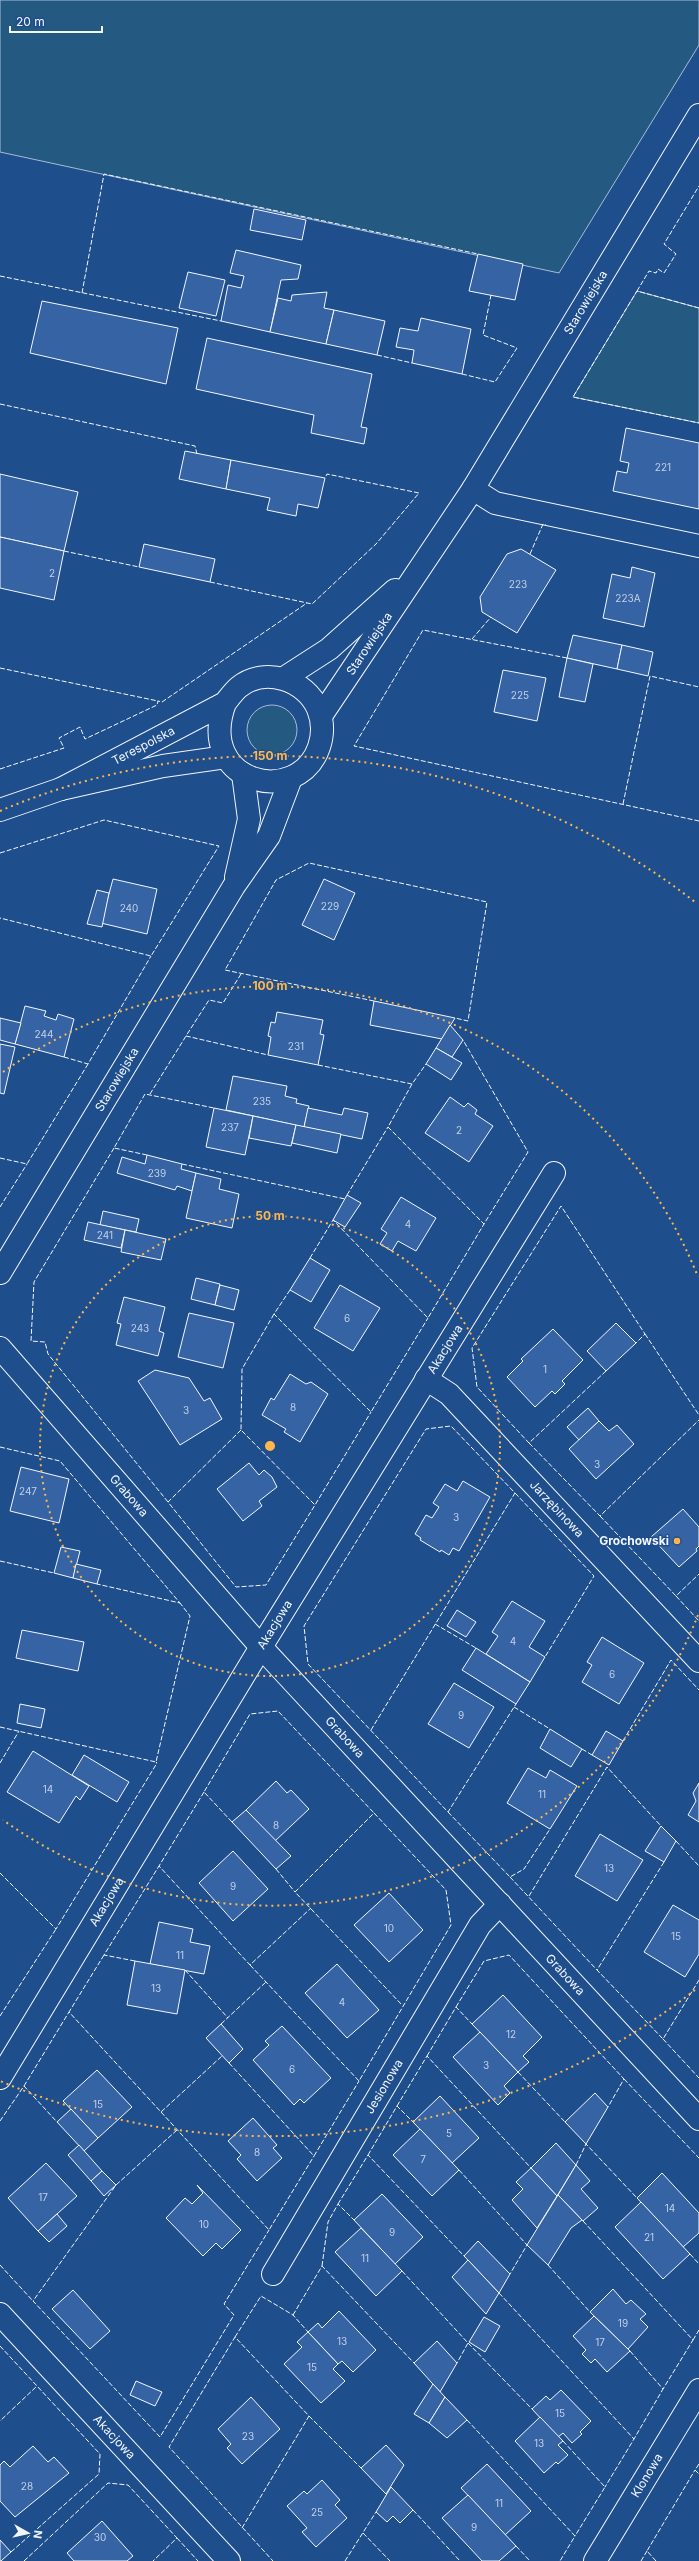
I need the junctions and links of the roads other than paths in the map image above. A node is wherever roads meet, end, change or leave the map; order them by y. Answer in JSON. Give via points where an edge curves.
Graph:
{"nodes":[{"id":1,"x":699,"y":115,"type":"edge"},
{"id":2,"x":473,"y":489,"type":"junction"},
{"id":3,"x":699,"y":546,"type":"edge"},
{"id":4,"x":416,"y":571,"type":"junction"},
{"id":5,"x":284,"y":678,"type":"junction"},
{"id":6,"x":225,"y":702,"type":"junction"},
{"id":7,"x":321,"y":716,"type":"junction"},
{"id":8,"x":226,"y":757,"type":"junction"},
{"id":9,"x":243,"y":774,"type":"junction"},
{"id":10,"x":291,"y":778,"type":"junction"},
{"id":11,"x":61,"y":789,"type":"junction"},
{"id":12,"x":0,"y":810,"type":"edge"},
{"id":13,"x":234,"y":886,"type":"junction"},
{"id":14,"x":554,"y":1174,"type":"dead end"},
{"id":15,"x":0,"y":1273,"type":"edge"},
{"id":16,"x":0,"y":1348,"type":"edge"},
{"id":17,"x":426,"y":1379,"type":"junction"},
{"id":18,"x":261,"y":1647,"type":"junction"},
{"id":19,"x":699,"y":1661,"type":"edge"},
{"id":20,"x":500,"y":1904,"type":"junction"},
{"id":21,"x":0,"y":2078,"type":"edge"},
{"id":22,"x":699,"y":2119,"type":"edge"},
{"id":23,"x":273,"y":2274,"type":"dead end"},
{"id":24,"x":0,"y":2314,"type":"edge"},
{"id":25,"x":699,"y":2390,"type":"edge"},
{"id":26,"x":229,"y":2561,"type":"edge"},
{"id":27,"x":596,"y":2561,"type":"edge"}],
"edges":[{"from":1,"to":2,"type":"street","name":"Starowiejska"},
{"from":2,"to":3,"type":"street","via":[[495,503]]},
{"from":2,"to":4,"type":"street","name":"Starowiejska"},
{"from":4,"to":5,"type":"street","name":"Starowiejska","via":[[329,648]]},
{"from":4,"to":7,"type":"street","name":"Starowiejska"},
{"from":5,"to":6,"type":"street","via":[[266,677],[251,680]]},
{"from":5,"to":7,"type":"street","via":[[299,685],[311,696]]},
{"from":6,"to":8,"type":"street","via":[[219,718],[218,734]]},
{"from":6,"to":11,"type":"street","name":"Terespolska"},
{"from":7,"to":10,"type":"street","via":[[322,739],[318,752],[306,767]]},
{"from":8,"to":9,"type":"street"},
{"from":8,"to":11,"type":"street","name":"Terespolska","via":[[163,766]]},
{"from":9,"to":10,"type":"street","via":[[265,782]]},
{"from":9,"to":13,"type":"street","name":"Starowiejska","via":[[249,818]]},
{"from":10,"to":13,"type":"street","name":"Starowiejska","via":[[269,836]]},
{"from":11,"to":12,"type":"street","name":"Terespolska"},
{"from":13,"to":15,"type":"street","name":"Starowiejska"},
{"from":14,"to":17,"type":"street","name":"Akacjowa"},
{"from":16,"to":18,"type":"street","name":"Grabowa"},
{"from":17,"to":18,"type":"street","name":"Akacjowa"},
{"from":17,"to":19,"type":"street","name":"Jarzębinowa","via":[[449,1394]]},
{"from":18,"to":20,"type":"street","name":"Grabowa"},
{"from":18,"to":21,"type":"street","name":"Akacjowa"},
{"from":20,"to":22,"type":"street","name":"Grabowa"},
{"from":20,"to":23,"type":"street","name":"Jesionowa","via":[[480,1925]]},
{"from":24,"to":26,"type":"street","name":"Akacjowa"},
{"from":25,"to":27,"type":"street","name":"Klonowa"}]}
